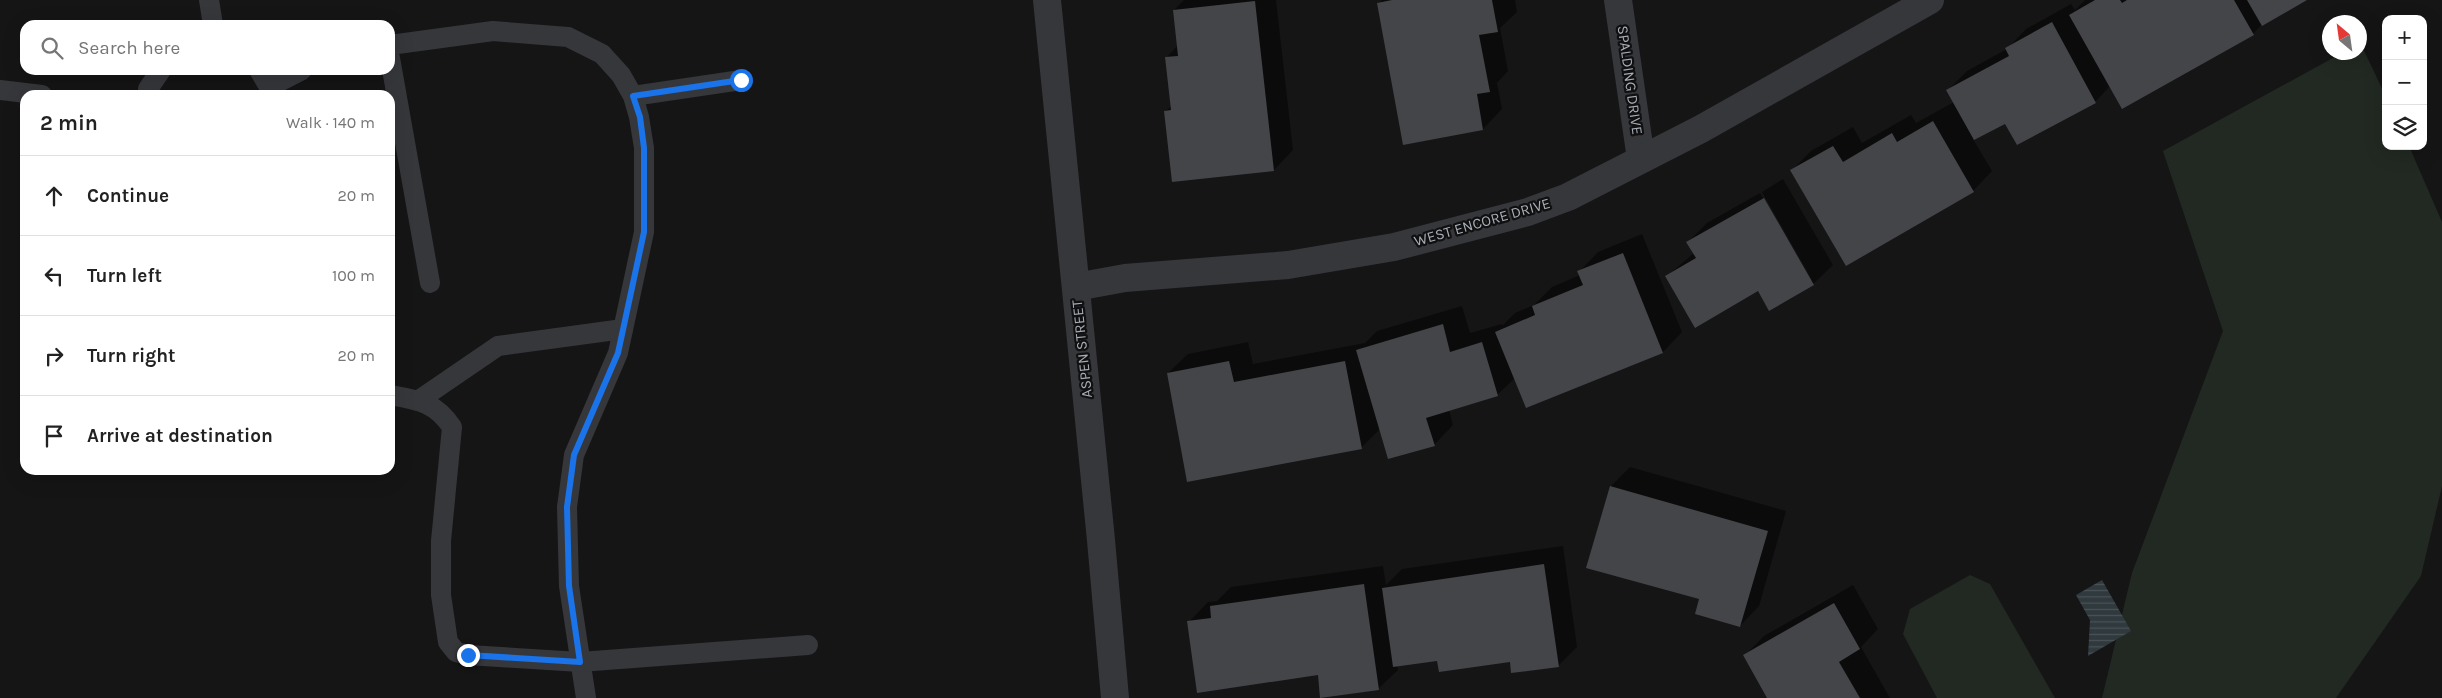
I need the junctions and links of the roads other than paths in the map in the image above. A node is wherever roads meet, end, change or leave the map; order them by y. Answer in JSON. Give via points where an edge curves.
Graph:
{"nodes":[{"id":1,"x":209,"y":0,"type":"edge"},
{"id":2,"x":1047,"y":0,"type":"edge"},
{"id":3,"x":1618,"y":0,"type":"edge"},
{"id":4,"x":1930,"y":0,"type":"edge"},
{"id":5,"x":212,"y":20,"type":"edge"},
{"id":6,"x":395,"y":44,"type":"edge"},
{"id":7,"x":158,"y":75,"type":"edge"},
{"id":8,"x":289,"y":75,"type":"edge"},
{"id":9,"x":393,"y":75,"type":"edge"},
{"id":10,"x":741,"y":80,"type":"dead end"},
{"id":11,"x":266,"y":84,"type":"edge"},
{"id":12,"x":0,"y":90,"type":"edge"},
{"id":13,"x":148,"y":90,"type":"edge"},
{"id":14,"x":20,"y":92,"type":"edge"},
{"id":15,"x":633,"y":96,"type":"junction"},
{"id":16,"x":1641,"y":159,"type":"junction"},
{"id":17,"x":430,"y":283,"type":"dead end"},
{"id":18,"x":1076,"y":287,"type":"junction"},
{"id":19,"x":623,"y":329,"type":"junction"},
{"id":20,"x":395,"y":396,"type":"edge"},
{"id":21,"x":419,"y":400,"type":"junction"},
{"id":22,"x":808,"y":645,"type":"dead end"},
{"id":23,"x":580,"y":662,"type":"junction"},
{"id":24,"x":586,"y":698,"type":"edge"},
{"id":25,"x":1115,"y":698,"type":"edge"}],
"edges":[{"from":1,"to":5,"type":"lane"},
{"from":2,"to":18,"type":"street","name":"ASPEN STREET"},
{"from":3,"to":16,"type":"street","name":"SPALDING DRIVE"},
{"from":4,"to":16,"type":"street","name":"WEST ENCORE DRIVE","via":[[1701,129]]},
{"from":6,"to":15,"type":"lane","via":[[493,31],[568,37],[602,54],[621,75]]},
{"from":7,"to":13,"type":"lane"},
{"from":8,"to":11,"type":"lane"},
{"from":9,"to":17,"type":"lane"},
{"from":10,"to":15,"type":"lane"},
{"from":12,"to":14,"type":"lane"},
{"from":15,"to":19,"type":"lane","via":[[640,117],[644,148],[644,232]]},
{"from":16,"to":18,"type":"street","name":"WEST ENCORE DRIVE","via":[[1568,197],[1528,212],[1394,247],[1288,265],[1125,278]]},
{"from":18,"to":25,"type":"street","name":"ASPEN STREET"},
{"from":19,"to":21,"type":"lane","via":[[498,346]]},
{"from":19,"to":23,"type":"lane","via":[[618,353],[574,455],[567,507],[569,586]]},
{"from":20,"to":21,"type":"lane"},
{"from":21,"to":23,"type":"lane","via":[[443,413],[452,427],[441,541],[440,596],[448,642],[456,652],[468,655]]},
{"from":22,"to":23,"type":"lane"},
{"from":23,"to":24,"type":"lane"}]}
